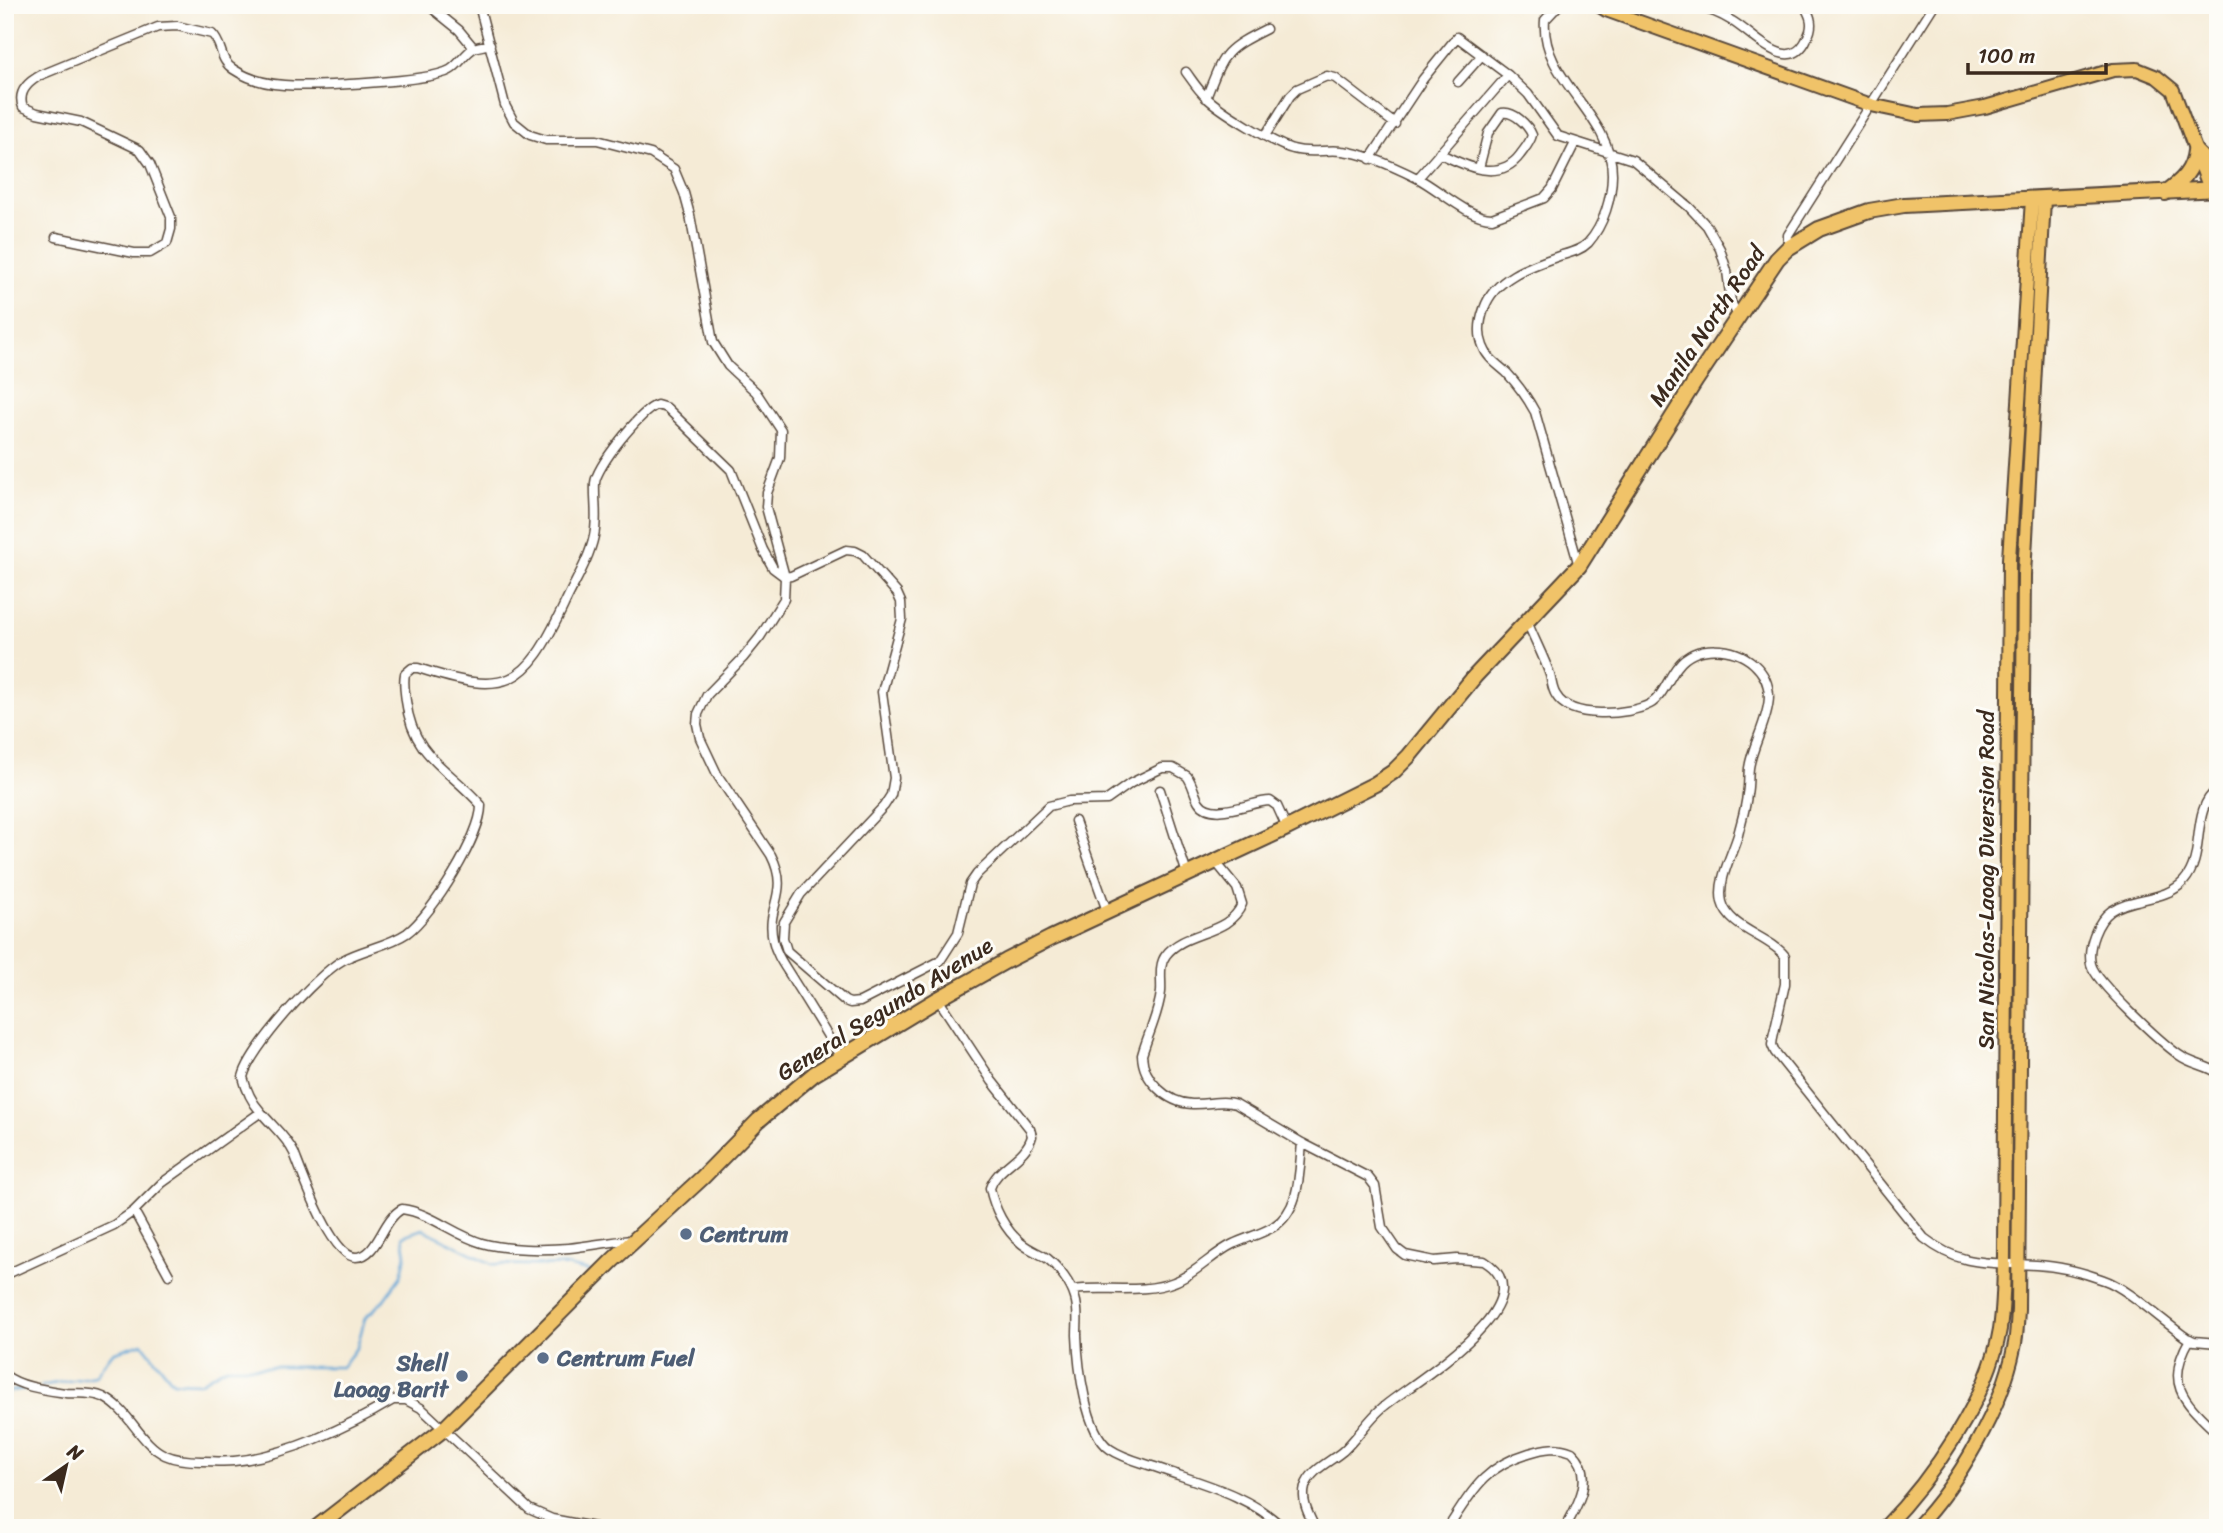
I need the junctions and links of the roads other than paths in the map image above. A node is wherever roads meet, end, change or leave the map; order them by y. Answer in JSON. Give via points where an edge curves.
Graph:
{"nodes":[{"id":1,"x":429,"y":5,"type":"edge"},
{"id":2,"x":479,"y":5,"type":"edge"},
{"id":3,"x":1559,"y":5,"type":"edge"},
{"id":4,"x":1598,"y":5,"type":"edge"},
{"id":5,"x":1691,"y":5,"type":"edge"},
{"id":6,"x":1804,"y":5,"type":"edge"},
{"id":7,"x":1934,"y":5,"type":"edge"},
{"id":8,"x":1266,"y":29,"type":"dead end"},
{"id":9,"x":489,"y":44,"type":"junction"},
{"id":10,"x":474,"y":48,"type":"junction"},
{"id":11,"x":1482,"y":55,"type":"junction"},
{"id":12,"x":1186,"y":72,"type":"dead end"},
{"id":13,"x":1508,"y":75,"type":"junction"},
{"id":14,"x":1458,"y":82,"type":"dead end"},
{"id":15,"x":1206,"y":98,"type":"junction"},
{"id":16,"x":1871,"y":105,"type":"junction"},
{"id":17,"x":1395,"y":124,"type":"junction"},
{"id":18,"x":1265,"y":136,"type":"junction"},
{"id":19,"x":1574,"y":143,"type":"junction"},
{"id":20,"x":2195,"y":150,"type":"junction"},
{"id":21,"x":1607,"y":151,"type":"junction"},
{"id":22,"x":1439,"y":153,"type":"junction"},
{"id":23,"x":1370,"y":159,"type":"junction"},
{"id":24,"x":1479,"y":168,"type":"junction"},
{"id":25,"x":2218,"y":174,"type":"edge"},
{"id":26,"x":1418,"y":178,"type":"junction"},
{"id":27,"x":2214,"y":189,"type":"edge"},
{"id":28,"x":2165,"y":192,"type":"junction"},
{"id":29,"x":2038,"y":199,"type":"junction"},
{"id":30,"x":56,"y":237,"type":"dead end"},
{"id":31,"x":1788,"y":248,"type":"junction"},
{"id":32,"x":1738,"y":316,"type":"junction"},
{"id":33,"x":1579,"y":566,"type":"junction"},
{"id":34,"x":785,"y":577,"type":"junction"},
{"id":35,"x":1527,"y":621,"type":"junction"},
{"id":36,"x":1448,"y":709,"type":"joint"},
{"id":37,"x":2218,"y":789,"type":"edge"},
{"id":38,"x":1160,"y":790,"type":"dead end"},
{"id":39,"x":1075,"y":821,"type":"dead end"},
{"id":40,"x":1287,"y":828,"type":"junction"},
{"id":41,"x":1215,"y":861,"type":"junction"},
{"id":42,"x":1187,"y":874,"type":"junction"},
{"id":43,"x":1107,"y":911,"type":"junction"},
{"id":44,"x":938,"y":999,"type":"junction"},
{"id":45,"x":841,"y":1058,"type":"junction"},
{"id":46,"x":2218,"y":1073,"type":"edge"},
{"id":47,"x":261,"y":1112,"type":"junction"},
{"id":48,"x":1302,"y":1143,"type":"junction"},
{"id":49,"x":134,"y":1211,"type":"junction"},
{"id":50,"x":634,"y":1240,"type":"junction"},
{"id":51,"x":2004,"y":1264,"type":"junction"},
{"id":52,"x":2019,"y":1264,"type":"junction"},
{"id":53,"x":5,"y":1275,"type":"edge"},
{"id":54,"x":169,"y":1275,"type":"dead end"},
{"id":55,"x":1072,"y":1290,"type":"junction"},
{"id":56,"x":2188,"y":1343,"type":"junction"},
{"id":57,"x":2218,"y":1343,"type":"edge"},
{"id":58,"x":5,"y":1375,"type":"edge"},
{"id":59,"x":444,"y":1429,"type":"junction"},
{"id":60,"x":2218,"y":1433,"type":"edge"},
{"id":61,"x":316,"y":1528,"type":"edge"},
{"id":62,"x":599,"y":1528,"type":"edge"},
{"id":63,"x":1283,"y":1528,"type":"edge"},
{"id":64,"x":1315,"y":1528,"type":"edge"},
{"id":65,"x":1448,"y":1528,"type":"edge"},
{"id":66,"x":1565,"y":1528,"type":"edge"},
{"id":67,"x":1884,"y":1528,"type":"edge"},
{"id":68,"x":1916,"y":1528,"type":"edge"}],
"edges":[{"from":1,"to":10,"type":"street"},
{"from":2,"to":9,"type":"street"},
{"from":3,"to":21,"type":"street","via":[[1545,20],[1548,51]]},
{"from":4,"to":16,"type":"main road"},
{"from":5,"to":6,"type":"street","via":[[1733,21],[1775,53],[1784,54],[1796,51],[1809,34],[1811,19]]},
{"from":7,"to":16,"type":"street"},
{"from":8,"to":15,"type":"street","via":[[1226,53]]},
{"from":9,"to":10,"type":"street"},
{"from":9,"to":34,"type":"street","via":[[505,105],[514,122],[530,135],[546,140],[597,140],[651,154],[677,175],[690,215],[713,342],[781,430],[782,448],[766,507]]},
{"from":10,"to":30,"type":"street","via":[[450,71],[440,74],[281,85],[232,69],[212,34],[163,26],[41,75],[23,91],[23,107],[81,122],[140,150],[150,163],[171,217],[167,243],[150,253]]},
{"from":11,"to":13,"type":"street"},
{"from":11,"to":14,"type":"street"},
{"from":11,"to":17,"type":"street","via":[[1455,37]]},
{"from":12,"to":15,"type":"street"},
{"from":13,"to":19,"type":"street","via":[[1528,94],[1554,133]]},
{"from":13,"to":22,"type":"street"},
{"from":15,"to":18,"type":"street"},
{"from":16,"to":20,"type":"main road","via":[[1918,115],[1947,114],[2113,70],[2137,69],[2173,90]]},
{"from":16,"to":31,"type":"street","via":[[1788,235]]},
{"from":17,"to":18,"type":"street","via":[[1326,76],[1294,92]]},
{"from":17,"to":23,"type":"street"},
{"from":18,"to":23,"type":"street","via":[[1297,150],[1346,151]]},
{"from":19,"to":21,"type":"street"},
{"from":19,"to":26,"type":"street","via":[[1544,198],[1492,218],[1474,214]]},
{"from":20,"to":25,"type":"highway"},
{"from":20,"to":27,"type":"main road"},
{"from":20,"to":28,"type":"highway","via":[[2189,171]]},
{"from":21,"to":32,"type":"street","via":[[1636,162],[1707,226],[1725,261],[1731,302]]},
{"from":21,"to":33,"type":"street","via":[[1611,192],[1588,243],[1502,282],[1487,299],[1480,320],[1487,356],[1524,393],[1535,412]]},
{"from":22,"to":24,"type":"street"},
{"from":22,"to":26,"type":"street"},
{"from":23,"to":26,"type":"street"},
{"from":24,"to":24,"type":"street","via":[[1509,166],[1530,141],[1528,128],[1502,113],[1488,133]]},
{"from":27,"to":28,"type":"highway","name":"Manila North Road"},
{"from":28,"to":29,"type":"highway","name":"Manila North Road"},
{"from":29,"to":31,"type":"highway","name":"Manila North Road","via":[[1938,201],[1870,211],[1819,229]]},
{"from":29,"to":51,"type":"main road","name":"San Nicolas-Laoag Diversion Road","via":[[2009,559]]},
{"from":29,"to":52,"type":"main road","name":"San Nicolas-Laoag Diversion Road","via":[[2024,575]]},
{"from":31,"to":32,"type":"highway","name":"Manila North Road"},
{"from":32,"to":33,"type":"highway","name":"Manila North Road"},
{"from":33,"to":35,"type":"highway","name":"Manila North Road"},
{"from":34,"to":40,"type":"street","via":[[846,550],[855,551],[878,570],[901,602],[902,619],[882,692],[894,778],[891,795],[801,894],[783,931],[792,957],[845,1001],[860,1002],[940,961],[958,933],[970,884],[977,874],[1041,812],[1058,802],[1107,800],[1148,773],[1168,767],[1187,776],[1205,808],[1223,810],[1270,801]]},
{"from":34,"to":45,"type":"street","via":[[780,606],[743,658],[707,695],[697,724],[710,760],[778,870],[773,942]]},
{"from":34,"to":47,"type":"street","via":[[773,568],[763,550],[731,470],[667,408],[650,407],[622,436],[596,477],[593,540],[532,662],[513,679],[498,682],[467,682],[418,668],[405,674],[413,729],[431,759],[481,805],[478,826],[453,874],[419,922],[398,938],[334,966],[289,1010],[260,1047],[243,1077]]},
{"from":35,"to":36,"type":"highway","name":"Manila North Road"},
{"from":35,"to":51,"type":"street","via":[[1555,695],[1584,712],[1612,712],[1652,703],[1681,662],[1707,650],[1737,654],[1762,673],[1770,702],[1749,767],[1747,795],[1722,901],[1732,918],[1784,956],[1786,975],[1772,1045],[1924,1238],[1945,1254]]},
{"from":36,"to":40,"type":"highway","name":"General Segundo Avenue","via":[[1393,772]]},
{"from":37,"to":46,"type":"street","via":[[2204,805],[2194,862],[2185,881],[2109,912],[2090,950],[2091,966],[2099,978],[2151,1030],[2179,1055]]},
{"from":38,"to":42,"type":"street"},
{"from":39,"to":43,"type":"street"},
{"from":40,"to":41,"type":"highway","name":"General Segundo Avenue"},
{"from":41,"to":42,"type":"highway","name":"General Segundo Avenue"},
{"from":41,"to":48,"type":"street","via":[[1237,888],[1241,904],[1227,922],[1179,944],[1165,957],[1160,1000],[1142,1064],[1156,1087],[1170,1098],[1195,1104],[1236,1104]]},
{"from":42,"to":43,"type":"highway","name":"General Segundo Avenue"},
{"from":43,"to":44,"type":"highway","name":"General Segundo Avenue"},
{"from":44,"to":45,"type":"highway","name":"General Segundo Avenue"},
{"from":44,"to":55,"type":"street","via":[[1032,1136],[1027,1147],[993,1180],[990,1188],[996,1206],[1009,1231],[1058,1268]]},
{"from":45,"to":50,"type":"highway","name":"General Segundo Avenue","via":[[784,1098]]},
{"from":47,"to":49,"type":"street","via":[[162,1183]]},
{"from":47,"to":50,"type":"street","via":[[286,1140],[324,1225],[351,1256],[370,1251],[388,1220],[402,1209],[483,1244],[543,1249]]},
{"from":48,"to":55,"type":"street","via":[[1295,1196],[1288,1214],[1274,1227],[1234,1244],[1173,1283]]},
{"from":48,"to":64,"type":"street","via":[[1373,1182],[1382,1227],[1405,1255],[1434,1261],[1484,1261],[1499,1277],[1502,1294],[1483,1326],[1381,1408],[1341,1453],[1311,1476],[1304,1496]]},
{"from":49,"to":53,"type":"street","via":[[114,1225]]},
{"from":49,"to":54,"type":"street"},
{"from":50,"to":59,"type":"highway","name":"General Segundo Avenue"},
{"from":51,"to":52,"type":"street"},
{"from":51,"to":67,"type":"main road","name":"San Nicolas-Laoag Diversion Road","via":[[1999,1331],[1983,1382],[1938,1463]]},
{"from":52,"to":56,"type":"street","via":[[2066,1269],[2109,1282]]},
{"from":52,"to":68,"type":"main road","name":"San Nicolas-Laoag Diversion Road","via":[[2014,1348],[1998,1399],[1953,1479]]},
{"from":55,"to":63,"type":"street","via":[[1091,1422],[1107,1447],[1251,1502]]},
{"from":56,"to":57,"type":"street"},
{"from":56,"to":60,"type":"street","via":[[2180,1357],[2177,1381],[2181,1394]]},
{"from":58,"to":59,"type":"street","via":[[47,1389],[102,1397],[118,1407],[155,1449],[181,1459],[233,1462],[272,1454],[393,1400],[406,1400],[421,1408]]},
{"from":59,"to":61,"type":"highway","name":"General Segundo Avenue"},
{"from":59,"to":62,"type":"street","via":[[529,1509],[540,1516]]},
{"from":65,"to":66,"type":"street","via":[[1472,1489],[1489,1472],[1504,1462],[1551,1447],[1572,1452],[1581,1466],[1581,1495]]}]}
